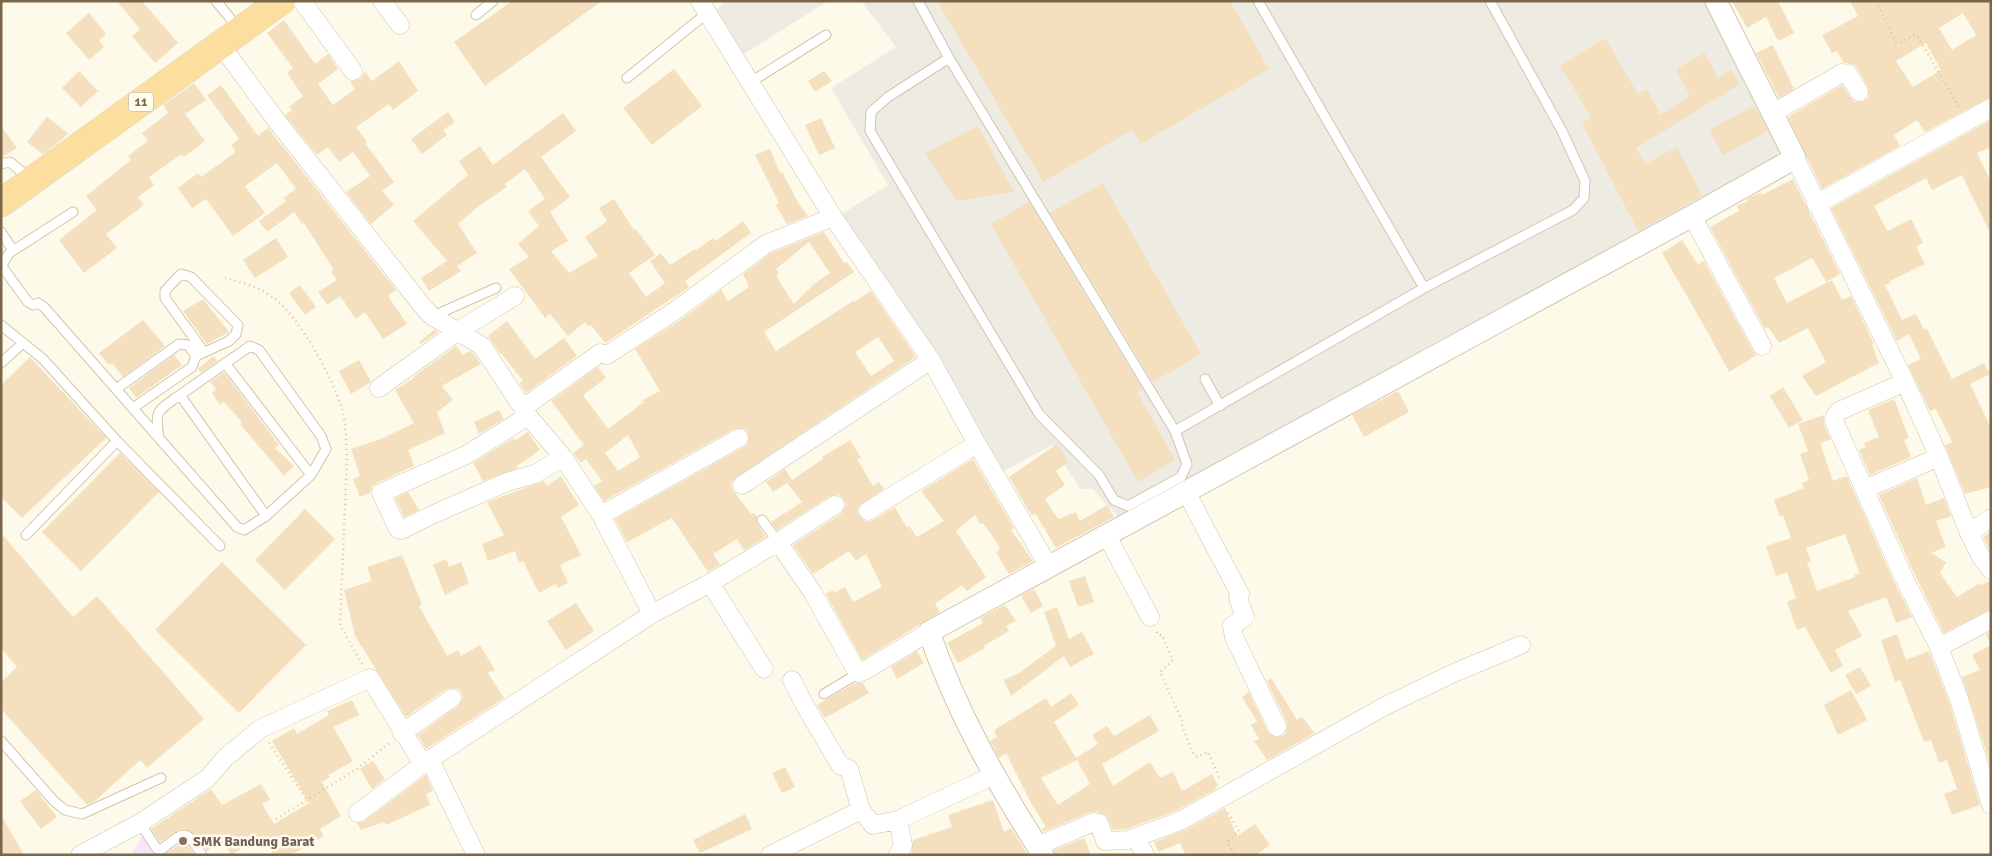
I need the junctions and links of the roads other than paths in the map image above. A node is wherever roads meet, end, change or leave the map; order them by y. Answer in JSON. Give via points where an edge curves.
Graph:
{"nodes":[{"id":1,"x":216,"y":1,"type":"edge"},
{"id":2,"x":281,"y":1,"type":"edge"},
{"id":3,"x":302,"y":1,"type":"edge"},
{"id":4,"x":382,"y":1,"type":"edge"},
{"id":5,"x":493,"y":1,"type":"edge"},
{"id":6,"x":918,"y":1,"type":"edge"},
{"id":7,"x":1258,"y":1,"type":"edge"},
{"id":8,"x":1490,"y":1,"type":"edge"},
{"id":9,"x":1716,"y":1,"type":"edge"},
{"id":10,"x":704,"y":7,"type":"edge"},
{"id":11,"x":476,"y":15,"type":"dead end"},
{"id":12,"x":400,"y":25,"type":"dead end"},
{"id":13,"x":826,"y":35,"type":"dead end"},
{"id":14,"x":230,"y":37,"type":"junction"},
{"id":15,"x":949,"y":58,"type":"junction"},
{"id":16,"x":353,"y":71,"type":"dead end"},
{"id":17,"x":627,"y":78,"type":"dead end"},
{"id":18,"x":749,"y":83,"type":"junction"},
{"id":19,"x":1859,"y":92,"type":"dead end"},
{"id":20,"x":1991,"y":108,"type":"edge"},
{"id":21,"x":1773,"y":114,"type":"junction"},
{"id":22,"x":1795,"y":158,"type":"junction"},
{"id":23,"x":1,"y":164,"type":"edge"},
{"id":24,"x":32,"y":181,"type":"junction"},
{"id":25,"x":1,"y":203,"type":"edge"},
{"id":26,"x":1816,"y":204,"type":"junction"},
{"id":27,"x":73,"y":212,"type":"dead end"},
{"id":28,"x":1692,"y":216,"type":"junction"},
{"id":29,"x":833,"y":217,"type":"junction"},
{"id":30,"x":1,"y":232,"type":"edge"},
{"id":31,"x":11,"y":252,"type":"junction"},
{"id":32,"x":496,"y":288,"type":"dead end"},
{"id":33,"x":1424,"y":288,"type":"junction"},
{"id":34,"x":515,"y":296,"type":"dead end"},
{"id":35,"x":432,"y":316,"type":"junction"},
{"id":36,"x":1,"y":325,"type":"edge"},
{"id":37,"x":458,"y":331,"type":"junction"},
{"id":38,"x":619,"y":340,"type":"dead end"},
{"id":39,"x":23,"y":343,"type":"junction"},
{"id":40,"x":1762,"y":346,"type":"dead end"},
{"id":41,"x":600,"y":353,"type":"junction"},
{"id":42,"x":200,"y":354,"type":"junction"},
{"id":43,"x":931,"y":360,"type":"junction"},
{"id":44,"x":1,"y":362,"type":"edge"},
{"id":45,"x":226,"y":363,"type":"junction"},
{"id":46,"x":1205,"y":379,"type":"dead end"},
{"id":47,"x":1905,"y":382,"type":"junction"},
{"id":48,"x":379,"y":388,"type":"dead end"},
{"id":49,"x":116,"y":389,"type":"junction"},
{"id":50,"x":180,"y":395,"type":"junction"},
{"id":51,"x":1220,"y":406,"type":"junction"},
{"id":52,"x":133,"y":408,"type":"junction"},
{"id":53,"x":525,"y":412,"type":"junction"},
{"id":54,"x":1175,"y":431,"type":"junction"},
{"id":55,"x":159,"y":438,"type":"junction"},
{"id":56,"x":739,"y":438,"type":"dead end"},
{"id":57,"x":117,"y":441,"type":"junction"},
{"id":58,"x":977,"y":444,"type":"junction"},
{"id":59,"x":563,"y":457,"type":"junction"},
{"id":60,"x":1939,"y":457,"type":"junction"},
{"id":61,"x":311,"y":475,"type":"junction"},
{"id":62,"x":742,"y":485,"type":"dead end"},
{"id":63,"x":1865,"y":490,"type":"junction"},
{"id":64,"x":1187,"y":492,"type":"junction"},
{"id":65,"x":835,"y":505,"type":"dead end"},
{"id":66,"x":868,"y":511,"type":"dead end"},
{"id":67,"x":601,"y":515,"type":"junction"},
{"id":68,"x":266,"y":516,"type":"junction"},
{"id":69,"x":1991,"y":518,"type":"edge"},
{"id":70,"x":762,"y":520,"type":"dead end"},
{"id":71,"x":1969,"y":533,"type":"junction"},
{"id":72,"x":26,"y":535,"type":"dead end"},
{"id":73,"x":1107,"y":536,"type":"junction"},
{"id":74,"x":778,"y":542,"type":"junction"},
{"id":75,"x":220,"y":546,"type":"dead end"},
{"id":76,"x":1049,"y":567,"type":"junction"},
{"id":77,"x":1991,"y":570,"type":"edge"},
{"id":78,"x":710,"y":583,"type":"junction"},
{"id":79,"x":652,"y":614,"type":"junction"},
{"id":80,"x":1150,"y":617,"type":"road end"},
{"id":81,"x":1991,"y":620,"type":"edge"},
{"id":82,"x":929,"y":632,"type":"junction"},
{"id":83,"x":1521,"y":645,"type":"dead end"},
{"id":84,"x":1940,"y":647,"type":"junction"},
{"id":85,"x":764,"y":669,"type":"dead end"},
{"id":86,"x":859,"y":673,"type":"junction"},
{"id":87,"x":792,"y":680,"type":"dead end"},
{"id":88,"x":824,"y":694,"type":"dead end"},
{"id":89,"x":452,"y":698,"type":"dead end"},
{"id":90,"x":1277,"y":727,"type":"dead end"},
{"id":91,"x":402,"y":733,"type":"junction"},
{"id":92,"x":1,"y":741,"type":"edge"},
{"id":93,"x":426,"y":762,"type":"junction"},
{"id":94,"x":994,"y":775,"type":"junction"},
{"id":95,"x":160,"y":778,"type":"dead end"},
{"id":96,"x":1991,"y":805,"type":"edge"},
{"id":97,"x":861,"y":810,"type":"junction"},
{"id":98,"x":358,"y":813,"type":"dead end"},
{"id":99,"x":898,"y":820,"type":"junction"},
{"id":100,"x":140,"y":823,"type":"junction"},
{"id":101,"x":1136,"y":837,"type":"junction"},
{"id":102,"x":1040,"y":850,"type":"edge"},
{"id":103,"x":80,"y":855,"type":"edge"},
{"id":104,"x":202,"y":855,"type":"edge"},
{"id":105,"x":476,"y":855,"type":"edge"},
{"id":106,"x":770,"y":855,"type":"edge"},
{"id":107,"x":898,"y":855,"type":"edge"},
{"id":108,"x":1145,"y":855,"type":"edge"}],
"edges":[{"from":1,"to":14,"type":"lane"},
{"from":2,"to":14,"type":"highway","number":"11"},
{"from":3,"to":16,"type":"street"},
{"from":4,"to":12,"type":"street"},
{"from":5,"to":11,"type":"lane"},
{"from":6,"to":15,"type":"lane"},
{"from":7,"to":33,"type":"lane"},
{"from":8,"to":33,"type":"lane","via":[[1562,131],[1585,181],[1584,198],[1573,210]]},
{"from":9,"to":21,"type":"street"},
{"from":10,"to":17,"type":"lane"},
{"from":10,"to":18,"type":"street"},
{"from":13,"to":18,"type":"lane"},
{"from":14,"to":24,"type":"highway","number":"11"},
{"from":14,"to":35,"type":"street","via":[[276,120]]},
{"from":15,"to":54,"type":"lane"},
{"from":15,"to":54,"type":"lane","via":[[888,97],[871,112],[870,131],[1039,414],[1098,475],[1114,500],[1128,506],[1181,477],[1187,464]]},
{"from":18,"to":29,"type":"street"},
{"from":19,"to":21,"type":"street","via":[[1848,74],[1842,73]]},
{"from":20,"to":26,"type":"street"},
{"from":21,"to":22,"type":"street"},
{"from":22,"to":26,"type":"street"},
{"from":22,"to":28,"type":"street"},
{"from":23,"to":24,"type":"lane","via":[[10,162]]},
{"from":24,"to":25,"type":"highway","number":"11"},
{"from":26,"to":47,"type":"street"},
{"from":27,"to":31,"type":"lane"},
{"from":28,"to":40,"type":"street"},
{"from":28,"to":64,"type":"street"},
{"from":29,"to":41,"type":"street","via":[[766,244],[607,356]]},
{"from":29,"to":43,"type":"street"},
{"from":30,"to":31,"type":"lane","via":[[12,248]]},
{"from":31,"to":49,"type":"lane","via":[[3,268],[28,302],[42,305]]},
{"from":32,"to":35,"type":"lane"},
{"from":33,"to":51,"type":"lane"},
{"from":34,"to":37,"type":"street"},
{"from":35,"to":37,"type":"street"},
{"from":36,"to":39,"type":"lane"},
{"from":37,"to":48,"type":"street"},
{"from":37,"to":53,"type":"street","via":[[482,346]]},
{"from":38,"to":41,"type":"lane"},
{"from":39,"to":44,"type":"lane"},
{"from":39,"to":57,"type":"lane","via":[[43,359]]},
{"from":41,"to":53,"type":"street"},
{"from":42,"to":42,"type":"lane","via":[[229,341],[236,334],[238,325],[191,277],[181,274],[165,291],[165,298]]},
{"from":42,"to":49,"type":"lane","via":[[188,345],[179,344]]},
{"from":42,"to":52,"type":"lane","via":[[192,367]]},
{"from":43,"to":58,"type":"street"},
{"from":43,"to":62,"type":"street"},
{"from":45,"to":50,"type":"lane"},
{"from":45,"to":61,"type":"lane"},
{"from":45,"to":61,"type":"lane","via":[[250,346],[259,350],[321,436],[326,449]]},
{"from":46,"to":51,"type":"lane"},
{"from":47,"to":60,"type":"street"},
{"from":47,"to":63,"type":"street","via":[[1839,411],[1835,416],[1834,421]]},
{"from":49,"to":52,"type":"lane"},
{"from":50,"to":55,"type":"lane","via":[[158,410]]},
{"from":50,"to":68,"type":"lane"},
{"from":51,"to":54,"type":"lane"},
{"from":52,"to":55,"type":"lane"},
{"from":53,"to":59,"type":"street"},
{"from":53,"to":59,"type":"street","via":[[466,455],[381,493],[398,530],[508,482],[534,474]]},
{"from":55,"to":68,"type":"lane","via":[[237,527],[244,530]]},
{"from":56,"to":67,"type":"street"},
{"from":57,"to":72,"type":"lane"},
{"from":57,"to":75,"type":"lane"},
{"from":58,"to":66,"type":"street"},
{"from":58,"to":76,"type":"street"},
{"from":59,"to":67,"type":"street"},
{"from":60,"to":63,"type":"street"},
{"from":60,"to":71,"type":"street"},
{"from":61,"to":68,"type":"lane"},
{"from":63,"to":84,"type":"street","via":[[1904,578]]},
{"from":64,"to":73,"type":"street"},
{"from":64,"to":90,"type":"street","via":[[1240,594],[1238,598],[1245,617],[1232,626],[1234,637]]},
{"from":65,"to":74,"type":"street"},
{"from":67,"to":79,"type":"street"},
{"from":69,"to":71,"type":"street"},
{"from":70,"to":74,"type":"lane"},
{"from":71,"to":77,"type":"street"},
{"from":73,"to":76,"type":"street"},
{"from":73,"to":80,"type":"street"},
{"from":74,"to":78,"type":"street"},
{"from":74,"to":86,"type":"street","via":[[813,593]]},
{"from":76,"to":82,"type":"street"},
{"from":78,"to":79,"type":"street"},
{"from":78,"to":85,"type":"street"},
{"from":79,"to":93,"type":"street"},
{"from":81,"to":84,"type":"street"},
{"from":82,"to":86,"type":"street"},
{"from":82,"to":94,"type":"street","via":[[953,694]]},
{"from":83,"to":101,"type":"street","via":[[1385,706],[1180,821]]},
{"from":84,"to":96,"type":"street"},
{"from":86,"to":88,"type":"lane"},
{"from":87,"to":97,"type":"street","via":[[840,765],[849,770]]},
{"from":89,"to":91,"type":"street"},
{"from":91,"to":93,"type":"street"},
{"from":91,"to":100,"type":"street","via":[[370,678],[260,729],[225,758],[208,778]]},
{"from":92,"to":95,"type":"lane","via":[[54,801],[65,810],[82,814]]},
{"from":93,"to":98,"type":"street"},
{"from":93,"to":105,"type":"street"},
{"from":94,"to":99,"type":"street"},
{"from":94,"to":102,"type":"street"},
{"from":97,"to":99,"type":"street","via":[[873,825]]},
{"from":97,"to":106,"type":"street"},
{"from":99,"to":107,"type":"street","via":[[904,845]]},
{"from":100,"to":103,"type":"street"},
{"from":100,"to":104,"type":"lane","via":[[157,849],[186,834]]},
{"from":101,"to":102,"type":"street","via":[[1105,841],[1100,823],[1094,822]]},
{"from":101,"to":108,"type":"street"}]}
